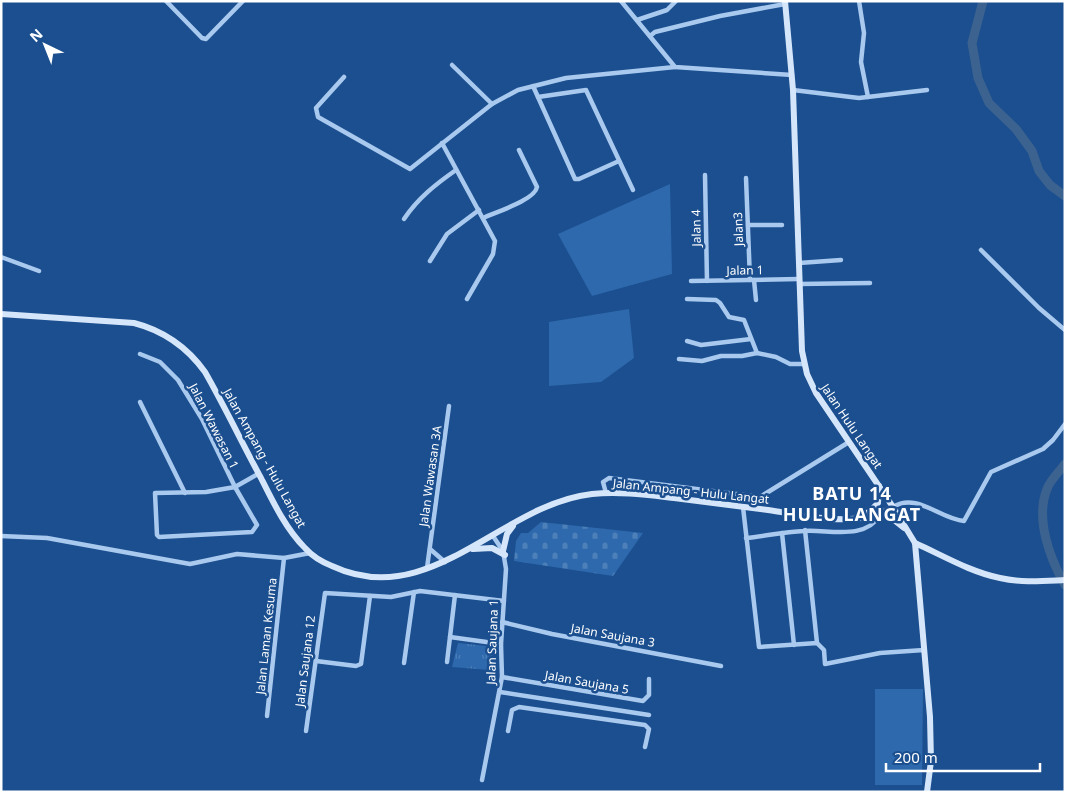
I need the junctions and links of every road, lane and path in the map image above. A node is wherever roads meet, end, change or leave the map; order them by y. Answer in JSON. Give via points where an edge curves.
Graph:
{"nodes":[{"id":1,"x":166,"y":1,"type":"edge"},
{"id":2,"x":243,"y":1,"type":"edge"},
{"id":3,"x":621,"y":1,"type":"edge"},
{"id":4,"x":676,"y":1,"type":"edge"},
{"id":5,"x":859,"y":1,"type":"edge"},
{"id":6,"x":785,"y":3,"type":"edge"},
{"id":7,"x":637,"y":20,"type":"junction"},
{"id":8,"x":650,"y":36,"type":"junction"},
{"id":9,"x":452,"y":66,"type":"dead end"},
{"id":10,"x":675,"y":67,"type":"junction"},
{"id":11,"x":792,"y":75,"type":"junction"},
{"id":12,"x":344,"y":77,"type":"dead end"},
{"id":13,"x":533,"y":86,"type":"junction"},
{"id":14,"x":793,"y":90,"type":"junction"},
{"id":15,"x":926,"y":90,"type":"dead end"},
{"id":16,"x":538,"y":97,"type":"junction"},
{"id":17,"x":868,"y":97,"type":"junction"},
{"id":18,"x":492,"y":104,"type":"junction"},
{"id":19,"x":442,"y":144,"type":"junction"},
{"id":20,"x":519,"y":150,"type":"dead end"},
{"id":21,"x":619,"y":161,"type":"junction"},
{"id":22,"x":456,"y":170,"type":"junction"},
{"id":23,"x":705,"y":175,"type":"dead end"},
{"id":24,"x":746,"y":178,"type":"dead end"},
{"id":25,"x":633,"y":190,"type":"dead end"},
{"id":26,"x":479,"y":210,"type":"junction"},
{"id":27,"x":483,"y":218,"type":"junction"},
{"id":28,"x":404,"y":219,"type":"dead end"},
{"id":29,"x":748,"y":224,"type":"junction"},
{"id":30,"x":782,"y":225,"type":"dead end"},
{"id":31,"x":981,"y":250,"type":"dead end"},
{"id":32,"x":1,"y":257,"type":"edge"},
{"id":33,"x":841,"y":260,"type":"dead end"},
{"id":34,"x":430,"y":262,"type":"dead end"},
{"id":35,"x":799,"y":263,"type":"junction"},
{"id":36,"x":39,"y":271,"type":"dead end"},
{"id":37,"x":752,"y":280,"type":"junction"},
{"id":38,"x":691,"y":281,"type":"dead end"},
{"id":39,"x":707,"y":281,"type":"junction"},
{"id":40,"x":799,"y":281,"type":"junction"},
{"id":41,"x":870,"y":283,"type":"dead end"},
{"id":42,"x":467,"y":299,"type":"dead end"},
{"id":43,"x":687,"y":299,"type":"dead end"},
{"id":44,"x":756,"y":300,"type":"dead end"},
{"id":45,"x":1,"y":314,"type":"edge"},
{"id":46,"x":1065,"y":330,"type":"edge"},
{"id":47,"x":751,"y":339,"type":"junction"},
{"id":48,"x":687,"y":341,"type":"dead end"},
{"id":49,"x":757,"y":353,"type":"junction"},
{"id":50,"x":140,"y":354,"type":"dead end"},
{"id":51,"x":679,"y":359,"type":"dead end"},
{"id":52,"x":805,"y":364,"type":"junction"},
{"id":53,"x":140,"y":402,"type":"dead end"},
{"id":54,"x":449,"y":406,"type":"dead end"},
{"id":55,"x":1065,"y":424,"type":"edge"},
{"id":56,"x":849,"y":442,"type":"junction"},
{"id":57,"x":258,"y":474,"type":"junction"},
{"id":58,"x":879,"y":486,"type":"junction"},
{"id":59,"x":234,"y":487,"type":"junction"},
{"id":60,"x":185,"y":493,"type":"junction"},
{"id":61,"x":606,"y":493,"type":"junction"},
{"id":62,"x":743,"y":507,"type":"junction"},
{"id":63,"x":893,"y":507,"type":"junction"},
{"id":64,"x":880,"y":515,"type":"junction"},
{"id":65,"x":849,"y":519,"type":"junction"},
{"id":66,"x":515,"y":523,"type":"junction"},
{"id":67,"x":806,"y":530,"type":"junction"},
{"id":68,"x":782,"y":533,"type":"junction"},
{"id":69,"x":1,"y":536,"type":"edge"},
{"id":70,"x":493,"y":536,"type":"junction"},
{"id":71,"x":746,"y":538,"type":"junction"},
{"id":72,"x":915,"y":543,"type":"junction"},
{"id":73,"x":430,"y":549,"type":"junction"},
{"id":74,"x":469,"y":550,"type":"junction"},
{"id":75,"x":310,"y":553,"type":"junction"},
{"id":76,"x":504,"y":553,"type":"junction"},
{"id":77,"x":284,"y":558,"type":"junction"},
{"id":78,"x":444,"y":562,"type":"junction"},
{"id":79,"x":427,"y":569,"type":"junction"},
{"id":80,"x":1065,"y":580,"type":"edge"},
{"id":81,"x":414,"y":592,"type":"junction"},
{"id":82,"x":455,"y":595,"type":"junction"},
{"id":83,"x":370,"y":596,"type":"junction"},
{"id":84,"x":504,"y":601,"type":"junction"},
{"id":85,"x":502,"y":622,"type":"junction"},
{"id":86,"x":450,"y":636,"type":"junction"},
{"id":87,"x":817,"y":643,"type":"junction"},
{"id":88,"x":501,"y":644,"type":"junction"},
{"id":89,"x":794,"y":644,"type":"junction"},
{"id":90,"x":924,"y":650,"type":"junction"},
{"id":91,"x":316,"y":661,"type":"junction"},
{"id":92,"x":447,"y":662,"type":"dead end"},
{"id":93,"x":404,"y":663,"type":"dead end"},
{"id":94,"x":720,"y":666,"type":"dead end"},
{"id":95,"x":502,"y":678,"type":"junction"},
{"id":96,"x":649,"y":679,"type":"dead end"},
{"id":97,"x":500,"y":692,"type":"junction"},
{"id":98,"x":584,"y":704,"type":"junction"},
{"id":99,"x":649,"y":714,"type":"dead end"},
{"id":100,"x":267,"y":716,"type":"dead end"},
{"id":101,"x":582,"y":716,"type":"junction"},
{"id":102,"x":508,"y":731,"type":"dead end"},
{"id":103,"x":306,"y":732,"type":"dead end"},
{"id":104,"x":645,"y":747,"type":"dead end"},
{"id":105,"x":482,"y":780,"type":"dead end"},
{"id":106,"x":927,"y":792,"type":"edge"}],
"edges":[{"from":1,"to":2,"type":"street","via":[[206,39]]},
{"from":3,"to":7,"type":"street"},
{"from":4,"to":7,"type":"street","via":[[667,10]]},
{"from":5,"to":17,"type":"street","via":[[864,33],[861,62]]},
{"from":6,"to":8,"type":"street","via":[[720,16]]},
{"from":6,"to":11,"type":"street","name":"Jalan Hulu Langat"},
{"from":7,"to":8,"type":"street"},
{"from":8,"to":10,"type":"street"},
{"from":9,"to":18,"type":"street"},
{"from":10,"to":11,"type":"street"},
{"from":10,"to":13,"type":"street","via":[[566,78]]},
{"from":11,"to":14,"type":"street","name":"Jalan Hulu Langat"},
{"from":12,"to":19,"type":"street","via":[[316,108],[318,117],[407,169],[419,164]]},
{"from":13,"to":16,"type":"street"},
{"from":13,"to":18,"type":"street"},
{"from":14,"to":17,"type":"street"},
{"from":14,"to":35,"type":"street","name":"Jalan Hulu Langat"},
{"from":15,"to":17,"type":"street"},
{"from":16,"to":21,"type":"street","via":[[585,90]]},
{"from":16,"to":21,"type":"street","via":[[575,179]]},
{"from":18,"to":19,"type":"street"},
{"from":19,"to":22,"type":"street"},
{"from":20,"to":27,"type":"street","via":[[537,186],[536,192],[530,198]]},
{"from":21,"to":25,"type":"street"},
{"from":22,"to":26,"type":"street"},
{"from":22,"to":28,"type":"street","via":[[433,187]]},
{"from":23,"to":39,"type":"street","name":"Jalan 4"},
{"from":24,"to":29,"type":"street","name":"Jalan3"},
{"from":26,"to":27,"type":"street"},
{"from":26,"to":34,"type":"street","via":[[447,234]]},
{"from":27,"to":42,"type":"street","via":[[496,248]]},
{"from":29,"to":30,"type":"street"},
{"from":29,"to":37,"type":"street","name":"Jalan3"},
{"from":31,"to":46,"type":"street"},
{"from":32,"to":36,"type":"street"},
{"from":33,"to":35,"type":"street"},
{"from":35,"to":40,"type":"street","name":"Jalan Hulu Langat"},
{"from":37,"to":39,"type":"street","name":"Jalan 1"},
{"from":37,"to":40,"type":"street","name":"Jalan 1"},
{"from":37,"to":44,"type":"street","name":"Jalan3"},
{"from":38,"to":39,"type":"street","name":"Jalan 1"},
{"from":40,"to":41,"type":"street","name":"Jalan 1"},
{"from":40,"to":52,"type":"street","name":"Jalan Hulu Langat"},
{"from":43,"to":47,"type":"street","via":[[719,301],[729,317],[744,320]]},
{"from":45,"to":57,"type":"street","name":"Jalan Ampang - Hulu Langat","via":[[124,322],[150,327],[165,334],[193,356],[206,372]]},
{"from":47,"to":48,"type":"street","via":[[700,345]]},
{"from":47,"to":49,"type":"street"},
{"from":49,"to":51,"type":"street","via":[[702,360]]},
{"from":49,"to":52,"type":"street","via":[[790,364]]},
{"from":50,"to":59,"type":"street","name":"Jalan Wawasan 1","via":[[160,362],[178,380],[202,419]]},
{"from":52,"to":56,"type":"street","name":"Jalan Hulu Langat","via":[[816,393]]},
{"from":53,"to":60,"type":"street"},
{"from":54,"to":73,"type":"street","name":"Jalan Wawasan 3A"},
{"from":55,"to":63,"type":"street","via":[[1043,449],[992,472],[964,521],[912,502],[901,502]]},
{"from":56,"to":58,"type":"street","name":"Jalan Hulu Langat"},
{"from":56,"to":61,"type":"street","via":[[760,497],[609,478],[603,482]]},
{"from":57,"to":59,"type":"street"},
{"from":57,"to":75,"type":"street","name":"Jalan Ampang - Hulu Langat","via":[[290,529]]},
{"from":58,"to":63,"type":"street","name":"Jalan Hulu Langat"},
{"from":58,"to":65,"type":"street","via":[[878,503],[874,508]]},
{"from":59,"to":60,"type":"street"},
{"from":59,"to":60,"type":"street","name":"Jalan Wawasan 1","via":[[257,521],[252,532],[159,537],[155,493]]},
{"from":61,"to":62,"type":"street","name":"Jalan Ampang - Hulu Langat"},
{"from":61,"to":66,"type":"street","name":"Jalan Ampang - Hulu Langat","via":[[568,498]]},
{"from":62,"to":65,"type":"street","name":"Jalan Ampang - Hulu Langat"},
{"from":62,"to":71,"type":"street"},
{"from":63,"to":64,"type":"street","name":"Jalan Ampang - Hulu Langat"},
{"from":63,"to":72,"type":"street","name":"Jalan Hulu Langat"},
{"from":64,"to":65,"type":"street","name":"Jalan Ampang - Hulu Langat"},
{"from":64,"to":67,"type":"street","via":[[872,526],[859,529],[841,532]]},
{"from":64,"to":72,"type":"street","via":[[902,526]]},
{"from":66,"to":70,"type":"street","name":"Jalan Ampang - Hulu Langat"},
{"from":66,"to":76,"type":"street","via":[[507,534]]},
{"from":67,"to":68,"type":"street"},
{"from":67,"to":87,"type":"street"},
{"from":68,"to":71,"type":"street"},
{"from":68,"to":89,"type":"street"},
{"from":69,"to":77,"type":"street","via":[[47,538],[190,564],[237,554]]},
{"from":70,"to":74,"type":"street","name":"Jalan Ampang - Hulu Langat"},
{"from":70,"to":76,"type":"street"},
{"from":71,"to":89,"type":"street","via":[[757,645],[760,648]]},
{"from":72,"to":80,"type":"street","via":[[986,574],[1034,582]]},
{"from":72,"to":90,"type":"street","name":"Jalan Hulu Langat"},
{"from":73,"to":78,"type":"street"},
{"from":73,"to":79,"type":"street","name":"Jalan Wawasan 3A"},
{"from":74,"to":76,"type":"street","via":[[488,547]]},
{"from":74,"to":78,"type":"street","name":"Jalan Ampang - Hulu Langat"},
{"from":75,"to":77,"type":"street"},
{"from":75,"to":79,"type":"street","name":"Jalan Ampang - Hulu Langat","via":[[334,567],[365,576],[390,577]]},
{"from":76,"to":84,"type":"street","name":"Jalan Saujana 1"},
{"from":77,"to":100,"type":"street","name":"Jalan Laman Kesuma"},
{"from":78,"to":79,"type":"street","name":"Jalan Ampang - Hulu Langat"},
{"from":81,"to":82,"type":"street"},
{"from":81,"to":83,"type":"street","via":[[391,597]]},
{"from":81,"to":93,"type":"street"},
{"from":82,"to":84,"type":"street"},
{"from":82,"to":86,"type":"street"},
{"from":83,"to":91,"type":"street","name":"Jalan Saujana 12","via":[[325,593]]},
{"from":83,"to":91,"type":"street","via":[[361,664]]},
{"from":84,"to":85,"type":"street","name":"Jalan Saujana 1"},
{"from":85,"to":88,"type":"street","name":"Jalan Saujana 1"},
{"from":85,"to":94,"type":"street","name":"Jalan Saujana 3"},
{"from":86,"to":88,"type":"street"},
{"from":86,"to":92,"type":"street"},
{"from":87,"to":89,"type":"street"},
{"from":87,"to":90,"type":"street","via":[[824,650],[825,664],[880,653]]},
{"from":88,"to":95,"type":"street","name":"Jalan Saujana 1"},
{"from":90,"to":106,"type":"street","name":"Jalan Hulu Langat","via":[[931,761]]},
{"from":91,"to":103,"type":"street","name":"Jalan Saujana 12"},
{"from":95,"to":96,"type":"street","name":"Jalan Saujana 5","via":[[643,701],[649,695]]},
{"from":95,"to":97,"type":"street","name":"Jalan Saujana 1"},
{"from":97,"to":98,"type":"street","name":"Jalan Saujana 5"},
{"from":97,"to":105,"type":"street","name":"Jalan Saujana 1"},
{"from":98,"to":99,"type":"street","name":"Jalan Saujana 5"},
{"from":98,"to":101,"type":"street"},
{"from":101,"to":102,"type":"street","via":[[515,707]]},
{"from":101,"to":104,"type":"street","via":[[645,725],[649,729]]}]}
